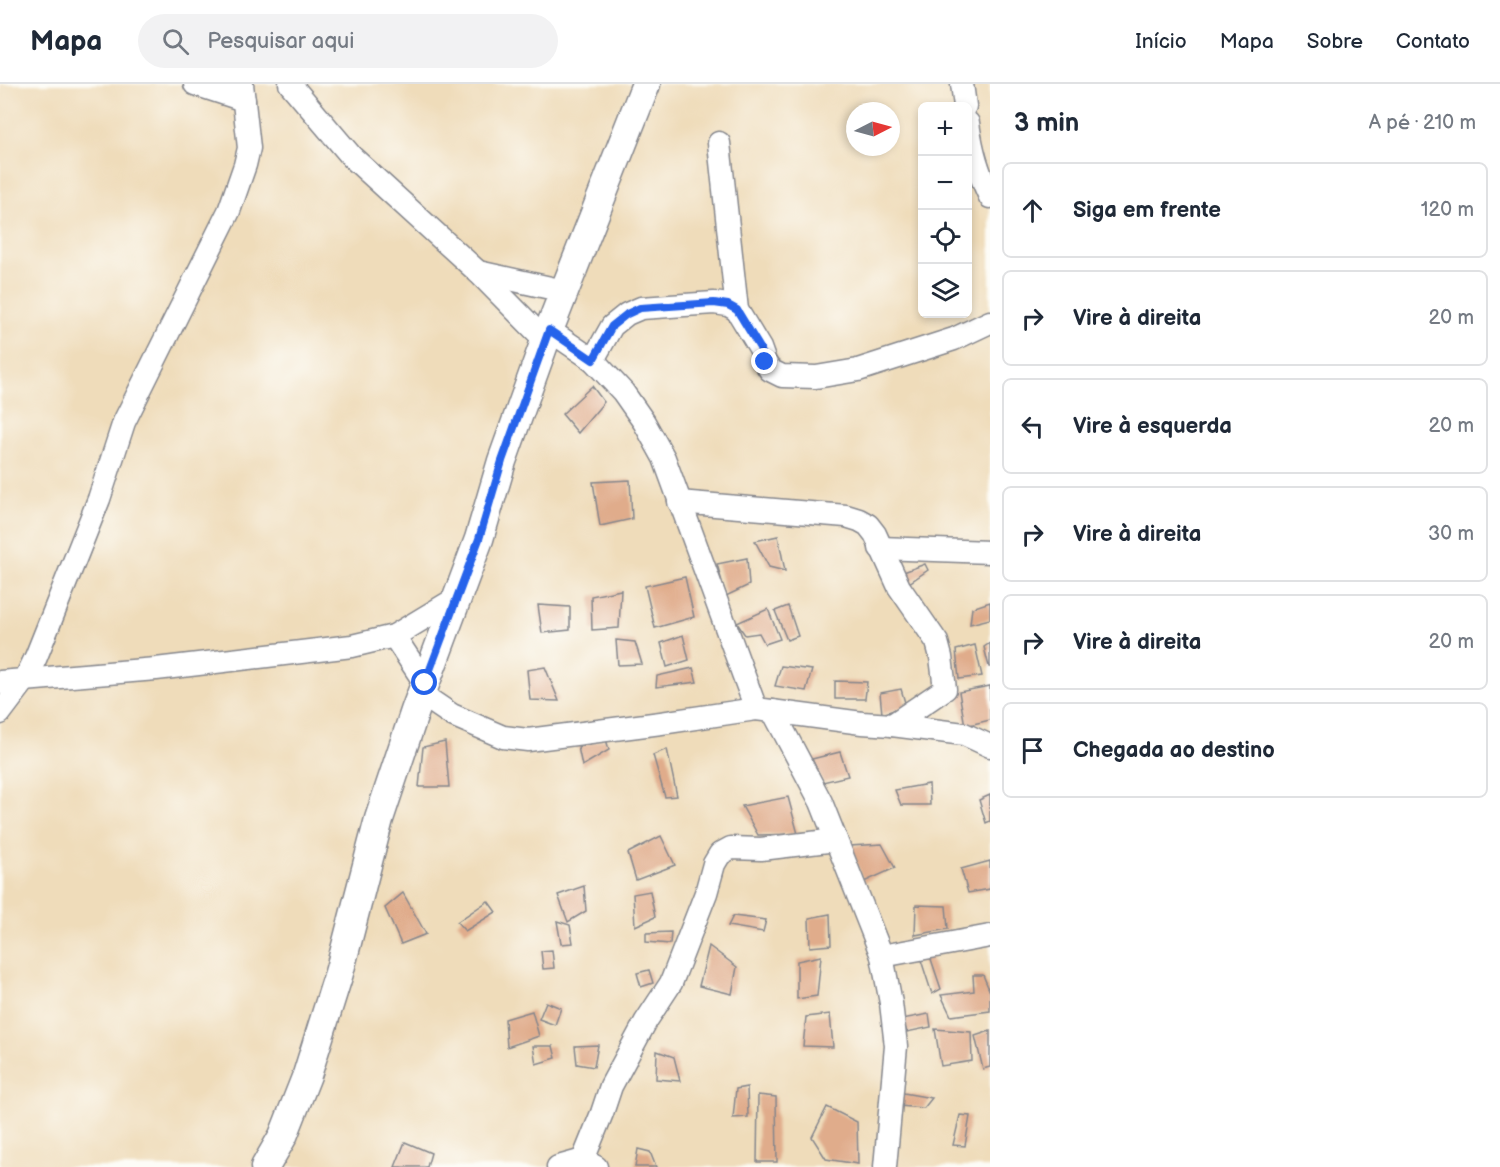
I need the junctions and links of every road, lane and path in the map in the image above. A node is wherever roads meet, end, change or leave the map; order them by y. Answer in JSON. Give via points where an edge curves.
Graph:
{"nodes":[{"id":1,"x":195,"y":84,"type":"edge"},
{"id":2,"x":290,"y":84,"type":"edge"},
{"id":3,"x":646,"y":84,"type":"edge"},
{"id":4,"x":962,"y":84,"type":"edge"},
{"id":5,"x":243,"y":92,"type":"edge"},
{"id":6,"x":964,"y":102,"type":"edge"},
{"id":7,"x":719,"y":143,"type":"dead end"},
{"id":8,"x":972,"y":152,"type":"edge"},
{"id":9,"x":990,"y":197,"type":"edge"},
{"id":10,"x":478,"y":272,"type":"junction"},
{"id":11,"x":564,"y":291,"type":"junction"},
{"id":12,"x":737,"y":310,"type":"junction"},
{"id":13,"x":990,"y":322,"type":"edge"},
{"id":14,"x":547,"y":335,"type":"junction"},
{"id":15,"x":593,"y":360,"type":"junction"},
{"id":16,"x":679,"y":502,"type":"junction"},
{"id":17,"x":880,"y":548,"type":"junction"},
{"id":18,"x":990,"y":552,"type":"edge"},
{"id":19,"x":457,"y":598,"type":"junction"},
{"id":20,"x":394,"y":636,"type":"junction"},
{"id":21,"x":25,"y":680,"type":"junction"},
{"id":22,"x":0,"y":682,"type":"edge"},
{"id":23,"x":423,"y":689,"type":"junction"},
{"id":24,"x":765,"y":710,"type":"junction"},
{"id":25,"x":0,"y":713,"type":"edge"},
{"id":26,"x":892,"y":725,"type":"junction"},
{"id":27,"x":990,"y":746,"type":"edge"},
{"id":28,"x":836,"y":840,"type":"junction"},
{"id":29,"x":989,"y":939,"type":"edge"},
{"id":30,"x":882,"y":956,"type":"junction"},
{"id":31,"x":589,"y":1163,"type":"edge"},
{"id":32,"x":265,"y":1167,"type":"edge"},
{"id":33,"x":558,"y":1167,"type":"edge"},
{"id":34,"x":885,"y":1167,"type":"edge"}],
"edges":[{"from":1,"to":5,"type":"street"},
{"from":2,"to":10,"type":"street","via":[[352,157]]},
{"from":3,"to":11,"type":"street"},
{"from":4,"to":6,"type":"street"},
{"from":5,"to":21,"type":"street","via":[[249,148],[229,211],[124,422],[99,500]]},
{"from":7,"to":12,"type":"street"},
{"from":8,"to":9,"type":"street"},
{"from":10,"to":11,"type":"street"},
{"from":10,"to":14,"type":"street"},
{"from":11,"to":14,"type":"street"},
{"from":12,"to":13,"type":"street","via":[[770,370],[782,376],[816,377],[858,370],[954,339]]},
{"from":12,"to":15,"type":"street","via":[[714,303],[640,308],[612,326]]},
{"from":14,"to":15,"type":"street"},
{"from":14,"to":19,"type":"street"},
{"from":15,"to":16,"type":"street","via":[[644,422],[664,458]]},
{"from":16,"to":17,"type":"street","via":[[846,516],[868,525]]},
{"from":16,"to":24,"type":"street"},
{"from":17,"to":18,"type":"street"},
{"from":17,"to":26,"type":"street","via":[[898,587],[937,642],[945,689]]},
{"from":19,"to":20,"type":"street"},
{"from":19,"to":23,"type":"street"},
{"from":20,"to":21,"type":"street","via":[[352,646],[168,668]]},
{"from":20,"to":23,"type":"street"},
{"from":21,"to":22,"type":"street"},
{"from":21,"to":25,"type":"street"},
{"from":23,"to":24,"type":"street","via":[[452,715],[503,737],[528,740]]},
{"from":23,"to":32,"type":"street","via":[[379,819],[339,973],[307,1075],[283,1136]]},
{"from":24,"to":26,"type":"street"},
{"from":24,"to":28,"type":"street","via":[[821,802]]},
{"from":26,"to":27,"type":"street","via":[[964,734]]},
{"from":28,"to":30,"type":"street"},
{"from":28,"to":31,"type":"street","via":[[761,849],[731,848],[720,854],[671,983],[611,1086]]},
{"from":29,"to":30,"type":"street"},
{"from":30,"to":34,"type":"street","via":[[896,1046]]},
{"from":31,"to":33,"type":"street"}]}
